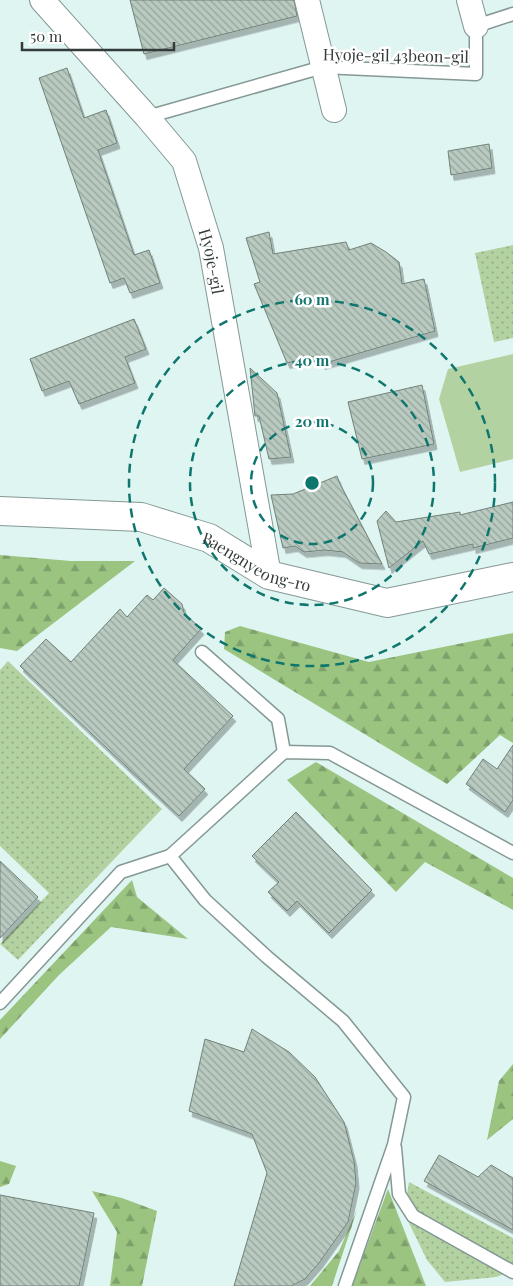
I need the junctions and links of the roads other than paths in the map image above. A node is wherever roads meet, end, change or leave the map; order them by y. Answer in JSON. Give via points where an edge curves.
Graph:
{"nodes":[{"id":1,"x":42,"y":0,"type":"edge"},
{"id":2,"x":307,"y":0,"type":"edge"},
{"id":3,"x":469,"y":0,"type":"edge"},
{"id":4,"x":513,"y":14,"type":"edge"},
{"id":5,"x":476,"y":26,"type":"junction"},
{"id":6,"x":323,"y":67,"type":"junction"},
{"id":7,"x":334,"y":110,"type":"dead end"},
{"id":8,"x":147,"y":117,"type":"junction"},
{"id":9,"x":0,"y":511,"type":"edge"},
{"id":10,"x":270,"y":575,"type":"junction"},
{"id":11,"x":513,"y":577,"type":"edge"},
{"id":12,"x":202,"y":652,"type":"dead end"},
{"id":13,"x":284,"y":752,"type":"junction"},
{"id":14,"x":513,"y":853,"type":"edge"},
{"id":15,"x":170,"y":856,"type":"junction"},
{"id":16,"x":0,"y":1004,"type":"edge"},
{"id":17,"x":394,"y":1145,"type":"junction"},
{"id":18,"x":513,"y":1272,"type":"edge"},
{"id":19,"x":345,"y":1286,"type":"edge"}],
"edges":[{"from":1,"to":8,"type":"street","name":"Hyoje-gil"},
{"from":2,"to":6,"type":"street"},
{"from":3,"to":5,"type":"street"},
{"from":4,"to":5,"type":"lane","name":"Hyoje-gil 43beon-gil"},
{"from":5,"to":6,"type":"lane","name":"Hyoje-gil 43beon-gil","via":[[476,74]]},
{"from":6,"to":7,"type":"street"},
{"from":6,"to":8,"type":"lane","name":"Hyoje-gil 43beon-gil"},
{"from":8,"to":10,"type":"street","name":"Hyoje-gil","via":[[184,161],[211,248]]},
{"from":9,"to":10,"type":"street","name":"Baengnyeong-ro","via":[[141,517],[209,538]]},
{"from":10,"to":11,"type":"street","name":"Baengnyeong-ro","via":[[387,603]]},
{"from":12,"to":13,"type":"lane","via":[[278,719]]},
{"from":13,"to":14,"type":"lane","via":[[330,752]]},
{"from":13,"to":15,"type":"lane"},
{"from":15,"to":16,"type":"lane","via":[[121,872]]},
{"from":15,"to":17,"type":"lane","via":[[205,900],[343,1021],[404,1097]]},
{"from":17,"to":18,"type":"lane","via":[[399,1194],[413,1216]]},
{"from":17,"to":19,"type":"lane"}]}
